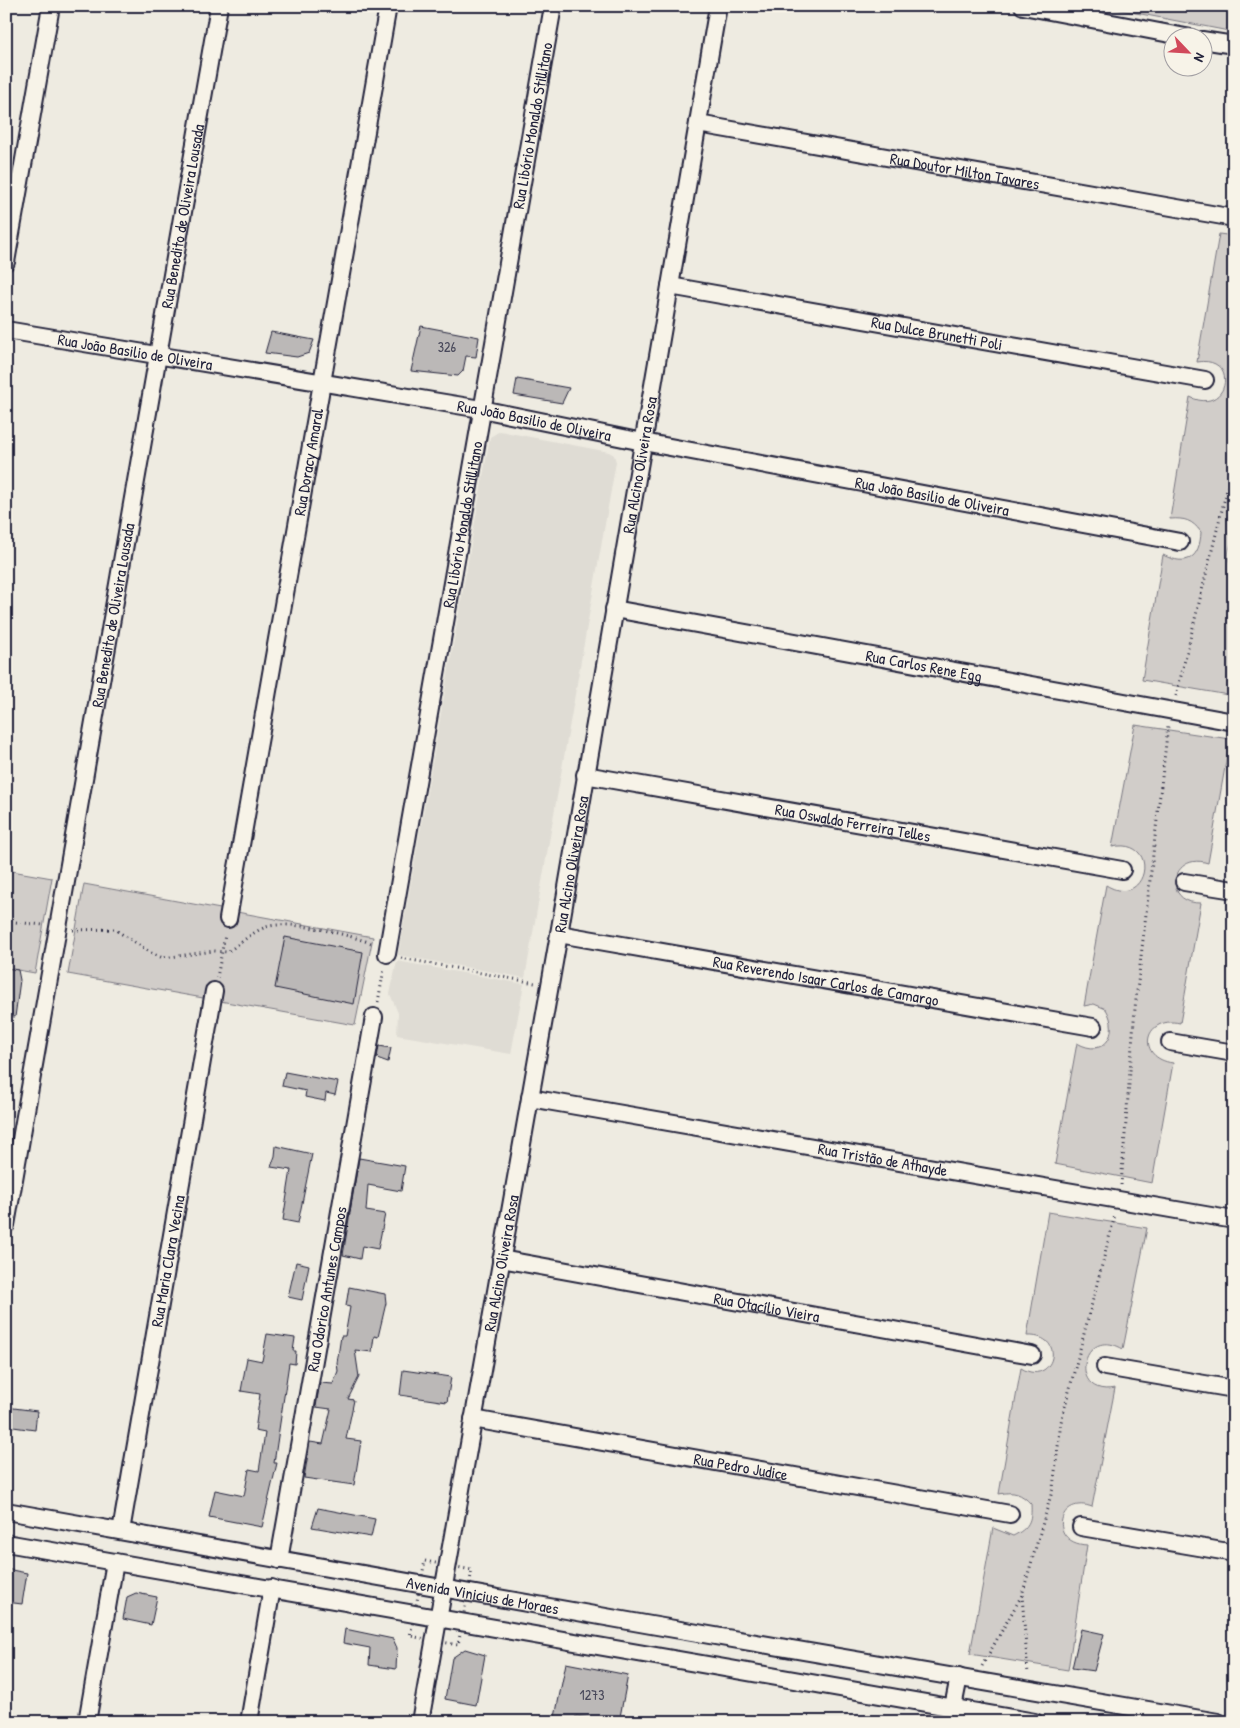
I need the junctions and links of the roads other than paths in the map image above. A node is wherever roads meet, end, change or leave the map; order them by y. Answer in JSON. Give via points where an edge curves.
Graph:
{"nodes":[{"id":1,"x":51,"y":6,"type":"edge"},
{"id":2,"x":220,"y":6,"type":"edge"},
{"id":3,"x":388,"y":6,"type":"edge"},
{"id":4,"x":552,"y":6,"type":"edge"},
{"id":5,"x":718,"y":6,"type":"edge"},
{"id":6,"x":1023,"y":6,"type":"edge"},
{"id":7,"x":1162,"y":32,"type":"edge"},
{"id":8,"x":1212,"y":42,"type":"edge"},
{"id":9,"x":1234,"y":45,"type":"edge"},
{"id":10,"x":698,"y":124,"type":"junction"},
{"id":11,"x":1234,"y":218,"type":"edge"},
{"id":12,"x":6,"y":262,"type":"edge"},
{"id":13,"x":670,"y":286,"type":"junction"},
{"id":14,"x":6,"y":330,"type":"edge"},
{"id":15,"x":159,"y":355,"type":"junction"},
{"id":16,"x":1205,"y":380,"type":"dead end"},
{"id":17,"x":321,"y":383,"type":"junction"},
{"id":18,"x":482,"y":409,"type":"junction"},
{"id":19,"x":643,"y":442,"type":"junction"},
{"id":20,"x":1180,"y":542,"type":"dead end"},
{"id":21,"x":614,"y":609,"type":"junction"},
{"id":22,"x":1234,"y":722,"type":"edge"},
{"id":23,"x":585,"y":775,"type":"junction"},
{"id":24,"x":1122,"y":870,"type":"dead end"},
{"id":25,"x":1184,"y":882,"type":"dead end"},
{"id":26,"x":1234,"y":890,"type":"edge"},
{"id":27,"x":228,"y":919,"type":"road end"},
{"id":28,"x":559,"y":934,"type":"junction"},
{"id":29,"x":392,"y":956,"type":"road end"},
{"id":30,"x":214,"y":991,"type":"road end"},
{"id":31,"x":374,"y":1017,"type":"road end"},
{"id":32,"x":1093,"y":1027,"type":"dead end"},
{"id":33,"x":1170,"y":1042,"type":"dead end"},
{"id":34,"x":1234,"y":1053,"type":"edge"},
{"id":35,"x":530,"y":1098,"type":"junction"},
{"id":36,"x":1234,"y":1220,"type":"edge"},
{"id":37,"x":6,"y":1225,"type":"edge"},
{"id":38,"x":501,"y":1259,"type":"junction"},
{"id":39,"x":1032,"y":1355,"type":"dead end"},
{"id":40,"x":1104,"y":1367,"type":"dead end"},
{"id":41,"x":1234,"y":1389,"type":"edge"},
{"id":42,"x":473,"y":1419,"type":"junction"},
{"id":43,"x":6,"y":1511,"type":"edge"},
{"id":44,"x":1010,"y":1514,"type":"dead end"},
{"id":45,"x":1081,"y":1527,"type":"dead end"},
{"id":46,"x":121,"y":1531,"type":"junction"},
{"id":47,"x":6,"y":1543,"type":"edge"},
{"id":48,"x":1234,"y":1553,"type":"edge"},
{"id":49,"x":279,"y":1560,"type":"junction"},
{"id":50,"x":115,"y":1562,"type":"junction"},
{"id":51,"x":272,"y":1588,"type":"junction"},
{"id":52,"x":442,"y":1588,"type":"junction"},
{"id":53,"x":437,"y":1619,"type":"junction"},
{"id":54,"x":967,"y":1679,"type":"junction"},
{"id":55,"x":954,"y":1707,"type":"junction"},
{"id":56,"x":87,"y":1722,"type":"edge"},
{"id":57,"x":249,"y":1722,"type":"edge"},
{"id":58,"x":420,"y":1722,"type":"edge"},
{"id":59,"x":1035,"y":1722,"type":"edge"},
{"id":60,"x":1218,"y":1722,"type":"edge"}],
"edges":[{"from":1,"to":12,"type":"street"},
{"from":2,"to":15,"type":"street","name":"Rua Benedito de Oliveira Lousada"},
{"from":3,"to":17,"type":"street","name":"Rua Doracy Amaral"},
{"from":4,"to":18,"type":"street","name":"Rua Libório Monaldo Stillitano"},
{"from":5,"to":10,"type":"street","name":"Rua Alcino Oliveira Rosa"},
{"from":6,"to":7,"type":"street"},
{"from":8,"to":9,"type":"street"},
{"from":10,"to":11,"type":"street","name":"Rua Doutor Milton Tavares"},
{"from":10,"to":13,"type":"street","name":"Rua Alcino Oliveira Rosa"},
{"from":13,"to":16,"type":"street","name":"Rua Dulce Brunetti Poli"},
{"from":13,"to":19,"type":"street","name":"Rua Alcino Oliveira Rosa"},
{"from":14,"to":15,"type":"street","name":"Rua João Basilio de Oliveira"},
{"from":15,"to":17,"type":"street","name":"Rua João Basilio de Oliveira"},
{"from":15,"to":37,"type":"street","name":"Rua Benedito de Oliveira Lousada"},
{"from":17,"to":18,"type":"street","name":"Rua João Basilio de Oliveira"},
{"from":17,"to":27,"type":"street","name":"Rua Doracy Amaral"},
{"from":18,"to":19,"type":"street","name":"Rua João Basilio de Oliveira"},
{"from":18,"to":29,"type":"street","name":"Rua Libório Monaldo Stillitano"},
{"from":19,"to":20,"type":"street","name":"Rua João Basilio de Oliveira"},
{"from":19,"to":21,"type":"street","name":"Rua Alcino Oliveira Rosa"},
{"from":21,"to":22,"type":"street","name":"Rua Carlos Rene Egg"},
{"from":21,"to":23,"type":"street","name":"Rua Alcino Oliveira Rosa"},
{"from":23,"to":24,"type":"street","name":"Rua Oswaldo Ferreira Telles"},
{"from":23,"to":28,"type":"street","name":"Rua Alcino Oliveira Rosa"},
{"from":25,"to":26,"type":"street"},
{"from":28,"to":32,"type":"street","name":"Rua Reverendo Isaar Carlos de Camargo"},
{"from":28,"to":35,"type":"street","name":"Rua Alcino Oliveira Rosa"},
{"from":30,"to":46,"type":"street","name":"Rua Maria Clara Vecina"},
{"from":31,"to":49,"type":"street","name":"Rua Odorico Antunes Campos"},
{"from":33,"to":34,"type":"street"},
{"from":35,"to":36,"type":"street","name":"Rua Tristão de Athayde"},
{"from":35,"to":38,"type":"street","name":"Rua Alcino Oliveira Rosa"},
{"from":38,"to":39,"type":"street","name":"Rua Otacílio Vieira"},
{"from":38,"to":42,"type":"street","name":"Rua Alcino Oliveira Rosa"},
{"from":40,"to":41,"type":"street"},
{"from":42,"to":44,"type":"street","name":"Rua Pedro Judice"},
{"from":42,"to":52,"type":"street","name":"Rua Alcino Oliveira Rosa"},
{"from":43,"to":46,"type":"street","name":"Avenida Vinicius de Moraes"},
{"from":45,"to":48,"type":"street"},
{"from":46,"to":49,"type":"street","name":"Avenida Vinicius de Moraes"},
{"from":47,"to":50,"type":"street","name":"Avenida Vinicius de Moraes"},
{"from":49,"to":52,"type":"street","name":"Avenida Vinicius de Moraes"},
{"from":50,"to":51,"type":"street","name":"Avenida Vinicius de Moraes"},
{"from":50,"to":56,"type":"street"},
{"from":51,"to":53,"type":"street","name":"Avenida Vinicius de Moraes"},
{"from":51,"to":57,"type":"street"},
{"from":52,"to":53,"type":"street","name":"Rua Alcino Oliveira Rosa"},
{"from":52,"to":54,"type":"street","name":"Avenida Vinicius de Moraes"},
{"from":53,"to":55,"type":"street","name":"Avenida Vinicius de Moraes"},
{"from":53,"to":58,"type":"street","name":"Rua Alcino Oliveira Rosa"},
{"from":54,"to":55,"type":"street"},
{"from":54,"to":60,"type":"street","name":"Avenida Vinicius de Moraes"},
{"from":55,"to":59,"type":"street","name":"Avenida Vinicius de Moraes"}]}
